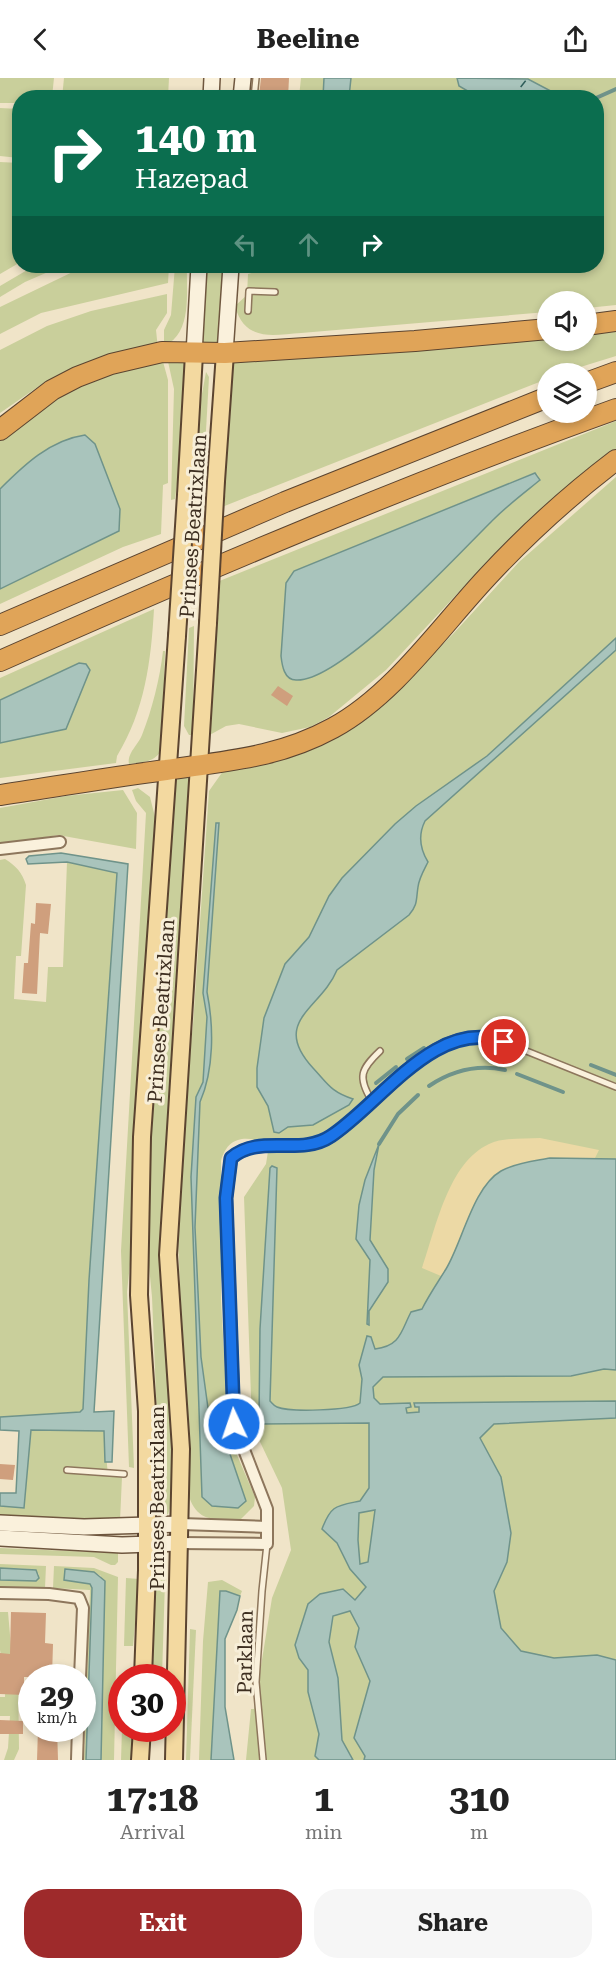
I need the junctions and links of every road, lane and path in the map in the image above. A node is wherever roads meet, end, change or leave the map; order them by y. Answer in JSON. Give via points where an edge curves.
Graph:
{"nodes":[{"id":1,"x":199,"y":273,"type":"edge"},
{"id":2,"x":231,"y":273,"type":"edge"},
{"id":3,"x":275,"y":292,"type":"dead end"},
{"id":4,"x":248,"y":311,"type":"dead end"},
{"id":5,"x":616,"y":321,"type":"edge"},
{"id":6,"x":597,"y":324,"type":"edge"},
{"id":7,"x":537,"y":330,"type":"edge"},
{"id":8,"x":225,"y":353,"type":"junction"},
{"id":9,"x":194,"y":354,"type":"junction"},
{"id":10,"x":616,"y":372,"type":"edge"},
{"id":11,"x":597,"y":379,"type":"edge"},
{"id":12,"x":537,"y":401,"type":"edge"},
{"id":13,"x":616,"y":409,"type":"edge"},
{"id":14,"x":0,"y":430,"type":"edge"},
{"id":15,"x":616,"y":460,"type":"edge"},
{"id":16,"x":0,"y":625,"type":"edge"},
{"id":17,"x":0,"y":661,"type":"edge"},
{"id":18,"x":198,"y":766,"type":"junction"},
{"id":19,"x":167,"y":770,"type":"junction"},
{"id":20,"x":0,"y":795,"type":"edge"},
{"id":21,"x":60,"y":842,"type":"dead end"},
{"id":22,"x":0,"y":849,"type":"edge"},
{"id":23,"x":504,"y":1042,"type":"joint"},
{"id":24,"x":380,"y":1051,"type":"dead end"},
{"id":25,"x":616,"y":1087,"type":"edge"},
{"id":26,"x":372,"y":1102,"type":"junction"},
{"id":27,"x":67,"y":1470,"type":"dead end"},
{"id":28,"x":124,"y":1474,"type":"dead end"},
{"id":29,"x":0,"y":1523,"type":"edge"},
{"id":30,"x":147,"y":1524,"type":"junction"},
{"id":31,"x":180,"y":1524,"type":"junction"},
{"id":32,"x":267,"y":1527,"type":"junction"},
{"id":33,"x":0,"y":1539,"type":"edge"},
{"id":34,"x":180,"y":1543,"type":"junction"},
{"id":35,"x":267,"y":1544,"type":"junction"},
{"id":36,"x":147,"y":1545,"type":"junction"},
{"id":37,"x":0,"y":1593,"type":"edge"},
{"id":38,"x":81,"y":1664,"type":"edge"},
{"id":39,"x":143,"y":1664,"type":"edge"},
{"id":40,"x":77,"y":1742,"type":"edge"},
{"id":41,"x":141,"y":1742,"type":"edge"},
{"id":42,"x":76,"y":1760,"type":"edge"},
{"id":43,"x":140,"y":1760,"type":"edge"},
{"id":44,"x":174,"y":1760,"type":"edge"},
{"id":45,"x":263,"y":1760,"type":"edge"}],
"edges":[{"from":1,"to":9,"type":"street","name":"Prinses Beatrixlaan"},
{"from":2,"to":8,"type":"street","name":"Prinses Beatrixlaan"},
{"from":3,"to":4,"type":"lane","via":[[249,291]]},
{"from":5,"to":6,"type":"highway"},
{"from":7,"to":8,"type":"highway"},
{"from":8,"to":9,"type":"highway"},
{"from":8,"to":18,"type":"main road","name":"Prinses Beatrixlaan","bridge":true},
{"from":9,"to":14,"type":"highway","via":[[162,352],[77,377],[52,390]]},
{"from":9,"to":19,"type":"main road","name":"Prinses Beatrixlaan","bridge":true},
{"from":10,"to":11,"type":"highway"},
{"from":12,"to":16,"type":"highway","via":[[285,502]]},
{"from":13,"to":17,"type":"highway","via":[[272,543]]},
{"from":15,"to":18,"type":"highway","via":[[552,513],[359,711],[292,746],[232,762]]},
{"from":18,"to":19,"type":"highway"},
{"from":18,"to":31,"type":"main road","name":"Prinses Beatrixlaan","via":[[168,1255],[181,1449]]},
{"from":19,"to":20,"type":"highway"},
{"from":19,"to":30,"type":"main road","name":"Prinses Beatrixlaan","via":[[142,1137],[139,1295],[147,1411]]},
{"from":21,"to":22,"type":"street"},
{"from":23,"to":25,"type":"lane"},
{"from":23,"to":26,"type":"street","via":[[479,1036],[453,1042],[408,1069]]},
{"from":24,"to":26,"type":"lane","via":[[367,1063],[361,1077]]},
{"from":26,"to":32,"type":"street","via":[[350,1124],[328,1138],[309,1145],[254,1145],[241,1149],[229,1163],[226,1198],[234,1424],[267,1509]]},
{"from":27,"to":28,"type":"lane"},
{"from":29,"to":30,"type":"street","via":[[84,1527]]},
{"from":30,"to":31,"type":"street"},
{"from":30,"to":36,"type":"main road","name":"Prinses Beatrixlaan"},
{"from":31,"to":32,"type":"street"},
{"from":31,"to":34,"type":"main road","name":"Prinses Beatrixlaan"},
{"from":32,"to":35,"type":"street"},
{"from":33,"to":36,"type":"street"},
{"from":34,"to":35,"type":"street"},
{"from":34,"to":36,"type":"street"},
{"from":34,"to":44,"type":"main road","name":"Prinses Beatrixlaan"},
{"from":35,"to":45,"type":"lane","name":"Parklaan","via":[[256,1682]]},
{"from":36,"to":39,"type":"main road","name":"Prinses Beatrixlaan"},
{"from":37,"to":38,"type":"street","via":[[79,1598],[83,1608]]},
{"from":40,"to":42,"type":"street"},
{"from":41,"to":43,"type":"main road"}]}
